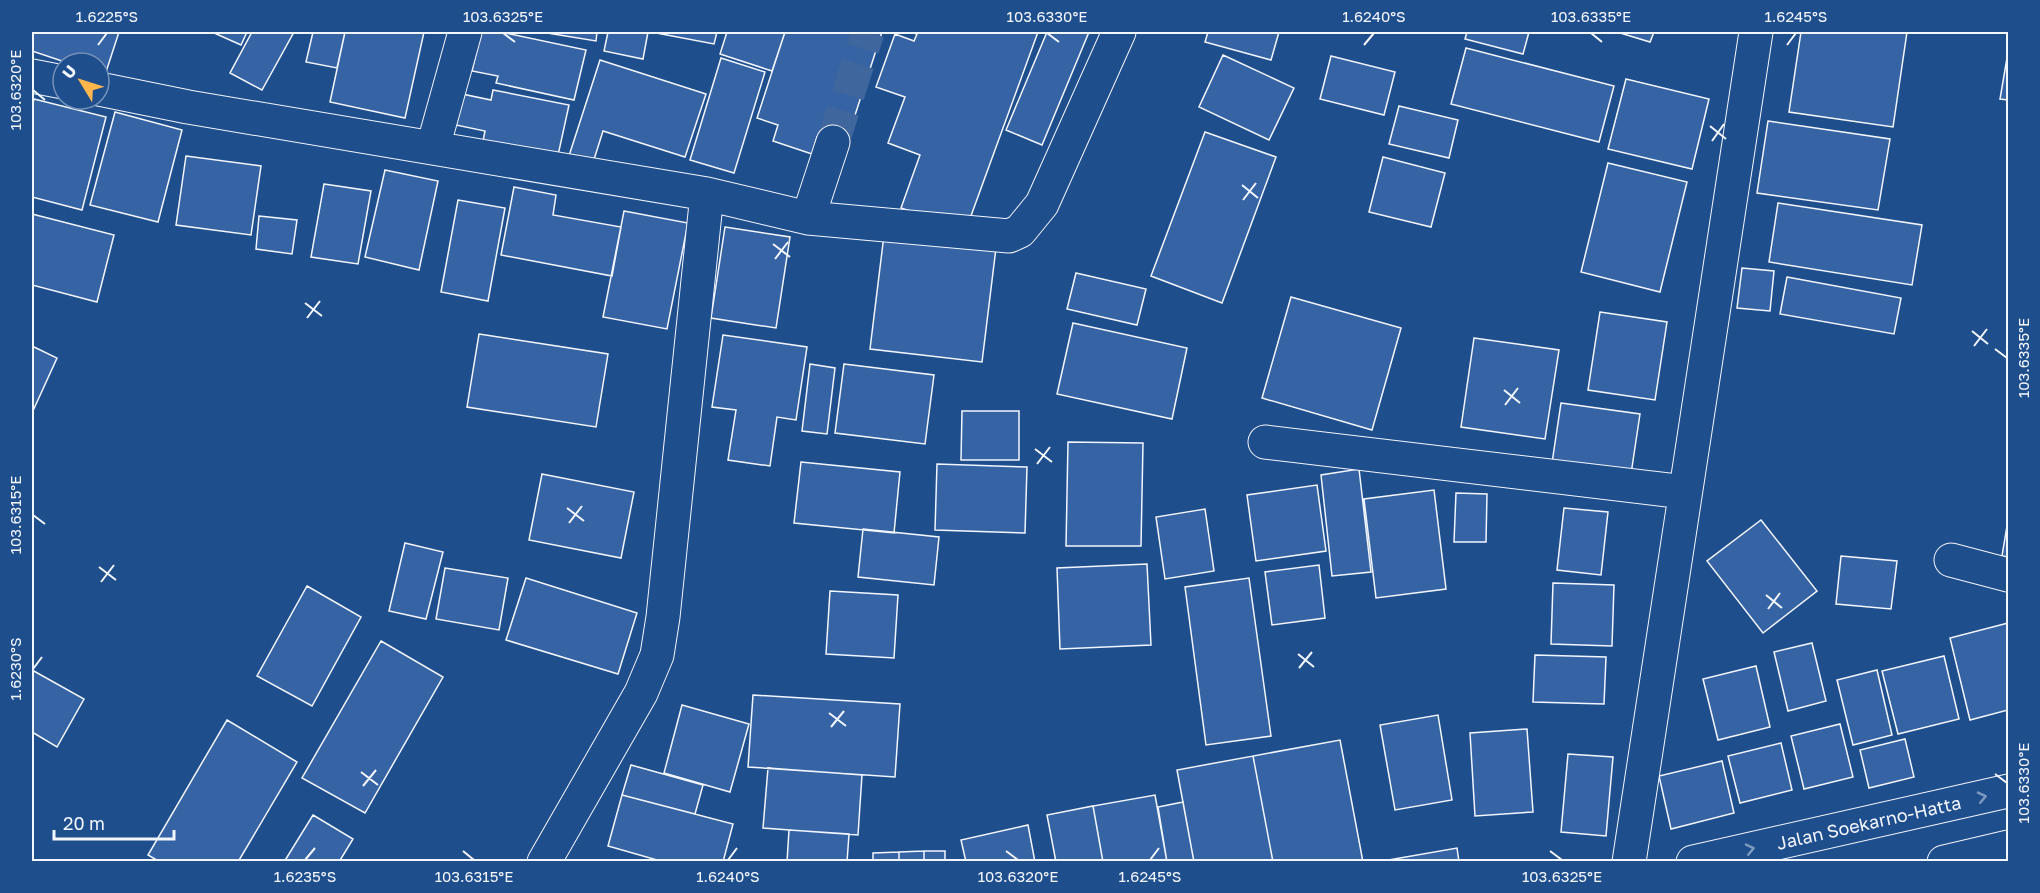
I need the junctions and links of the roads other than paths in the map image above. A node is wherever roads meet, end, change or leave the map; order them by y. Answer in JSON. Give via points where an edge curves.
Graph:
{"nodes":[{"id":1,"x":465,"y":32,"type":"edge"},
{"id":2,"x":1119,"y":32,"type":"edge"},
{"id":3,"x":1756,"y":32,"type":"edge"},
{"id":4,"x":32,"y":76,"type":"edge"},
{"id":5,"x":51,"y":80,"type":"edge"},
{"id":6,"x":111,"y":91,"type":"edge"},
{"id":7,"x":833,"y":142,"type":"tunnel mouth"},
{"id":8,"x":433,"y":147,"type":"junction"},
{"id":9,"x":707,"y":194,"type":"junction"},
{"id":10,"x":808,"y":218,"type":"junction"},
{"id":11,"x":1265,"y":442,"type":"dead end"},
{"id":12,"x":1685,"y":492,"type":"junction"},
{"id":13,"x":1951,"y":560,"type":"dead end"},
{"id":14,"x":2008,"y":575,"type":"edge"},
{"id":15,"x":2008,"y":791,"type":"edge"},
{"id":16,"x":2008,"y":847,"type":"edge"},
{"id":17,"x":544,"y":861,"type":"edge"},
{"id":18,"x":1629,"y":861,"type":"edge"},
{"id":19,"x":1693,"y":861,"type":"edge"},
{"id":20,"x":1944,"y":861,"type":"edge"}],
"edges":[{"from":1,"to":8,"type":"main road"},
{"from":2,"to":10,"type":"main road","via":[[1042,204],[1020,231],[1009,236]]},
{"from":3,"to":12,"type":"main road"},
{"from":4,"to":5,"type":"main road"},
{"from":6,"to":8,"type":"main road"},
{"from":7,"to":10,"type":"main road"},
{"from":8,"to":9,"type":"main road"},
{"from":9,"to":10,"type":"main road"},
{"from":9,"to":17,"type":"main road","via":[[657,655],[641,693]]},
{"from":11,"to":12,"type":"main road"},
{"from":12,"to":18,"type":"main road"},
{"from":13,"to":14,"type":"main road"},
{"from":19,"to":15,"type":"main road","name":"Jalan Soekarno-Hatta","one_way":true},
{"from":16,"to":20,"type":"main road"}]}
